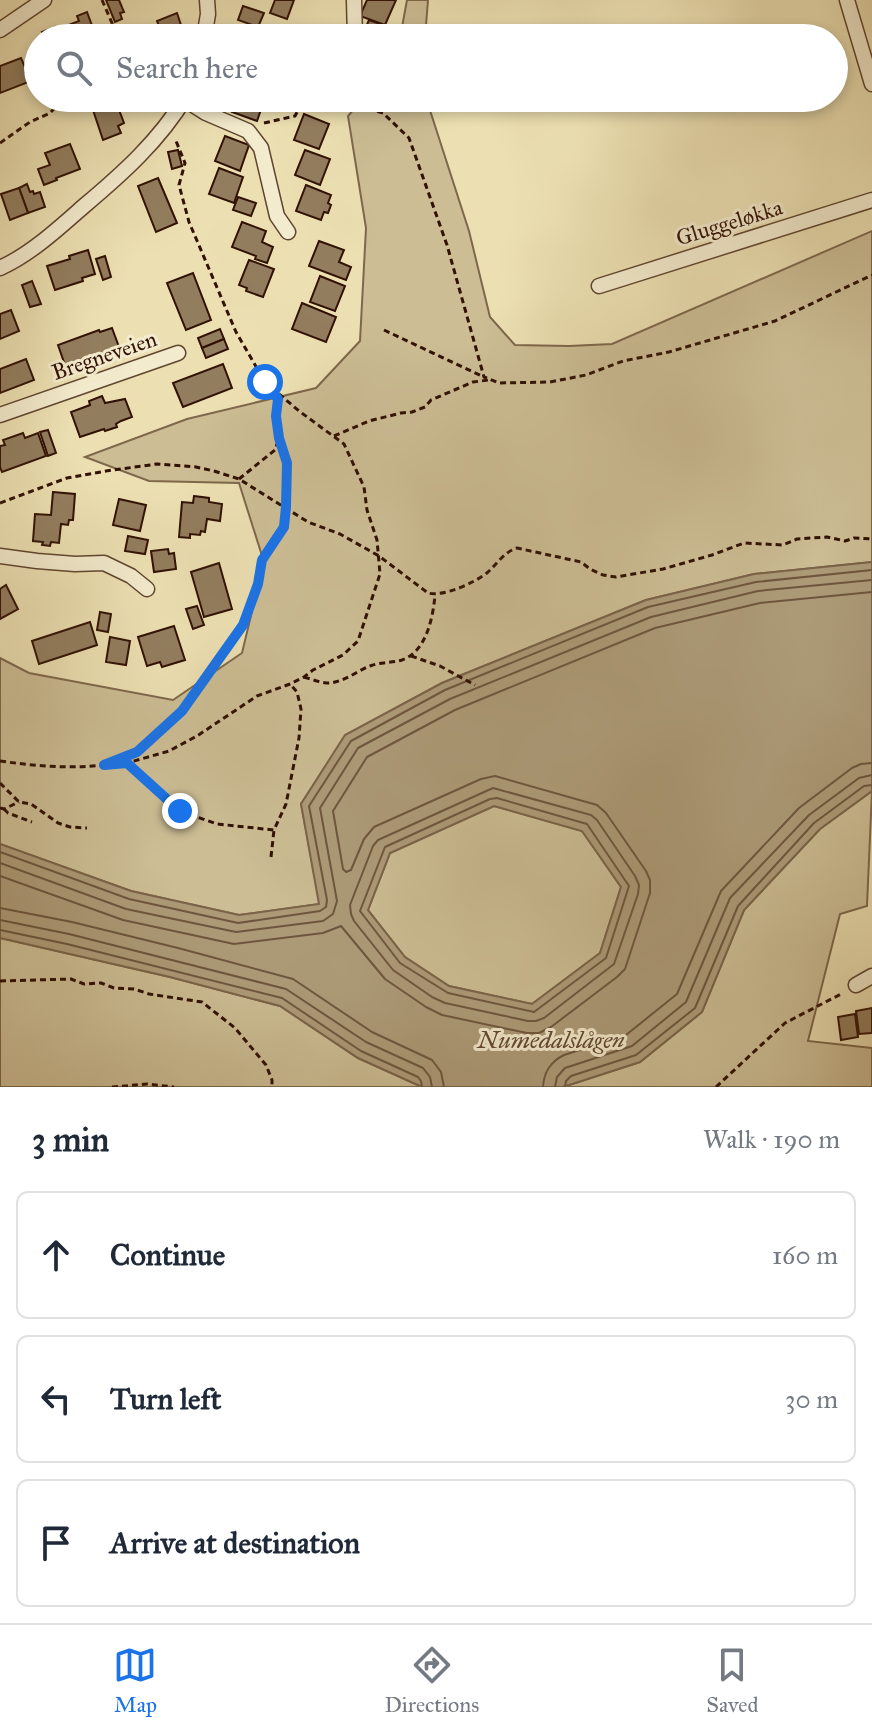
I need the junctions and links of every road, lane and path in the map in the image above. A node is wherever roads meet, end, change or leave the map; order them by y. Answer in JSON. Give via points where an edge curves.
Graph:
{"nodes":[{"id":1,"x":44,"y":0,"type":"edge"},
{"id":2,"x":102,"y":0,"type":"edge"},
{"id":3,"x":207,"y":0,"type":"edge"},
{"id":4,"x":354,"y":0,"type":"edge"},
{"id":5,"x":847,"y":0,"type":"edge"},
{"id":6,"x":112,"y":24,"type":"edge"},
{"id":7,"x":206,"y":24,"type":"edge"},
{"id":8,"x":355,"y":24,"type":"edge"},
{"id":9,"x":0,"y":30,"type":"edge"},
{"id":10,"x":872,"y":84,"type":"edge"},
{"id":11,"x":51,"y":112,"type":"edge"},
{"id":12,"x":176,"y":112,"type":"edge"},
{"id":13,"x":205,"y":112,"type":"edge"},
{"id":14,"x":297,"y":112,"type":"edge"},
{"id":15,"x":379,"y":112,"type":"edge"},
{"id":16,"x":169,"y":123,"type":"junction"},
{"id":17,"x":264,"y":123,"type":"dead end"},
{"id":18,"x":0,"y":143,"type":"edge"},
{"id":19,"x":872,"y":200,"type":"edge"},
{"id":20,"x":288,"y":232,"type":"dead end"},
{"id":21,"x":0,"y":268,"type":"edge"},
{"id":22,"x":872,"y":275,"type":"edge"},
{"id":23,"x":599,"y":286,"type":"dead end"},
{"id":24,"x":384,"y":330,"type":"dead end"},
{"id":25,"x":178,"y":353,"type":"dead end"},
{"id":26,"x":487,"y":378,"type":"junction"},
{"id":27,"x":265,"y":382,"type":"junction"},
{"id":28,"x":0,"y":415,"type":"edge"},
{"id":29,"x":334,"y":436,"type":"junction"},
{"id":30,"x":279,"y":438,"type":"junction"},
{"id":31,"x":239,"y":479,"type":"junction"},
{"id":32,"x":0,"y":503,"type":"edge"},
{"id":33,"x":286,"y":507,"type":"junction"},
{"id":34,"x":872,"y":539,"type":"edge"},
{"id":35,"x":0,"y":556,"type":"edge"},
{"id":36,"x":379,"y":556,"type":"junction"},
{"id":37,"x":147,"y":589,"type":"dead end"},
{"id":38,"x":435,"y":595,"type":"junction"},
{"id":39,"x":411,"y":656,"type":"junction"},
{"id":40,"x":304,"y":677,"type":"junction"},
{"id":41,"x":290,"y":684,"type":"junction"},
{"id":42,"x":475,"y":685,"type":"dead end"},
{"id":43,"x":0,"y":761,"type":"edge"},
{"id":44,"x":127,"y":763,"type":"junction"},
{"id":45,"x":104,"y":765,"type":"junction"},
{"id":46,"x":0,"y":783,"type":"edge"},
{"id":47,"x":19,"y":802,"type":"junction"},
{"id":48,"x":2,"y":809,"type":"edge"},
{"id":49,"x":32,"y":822,"type":"dead end"},
{"id":50,"x":87,"y":828,"type":"dead end"},
{"id":51,"x":274,"y":830,"type":"junction"},
{"id":52,"x":271,"y":857,"type":"dead end"},
{"id":53,"x":872,"y":976,"type":"edge"},
{"id":54,"x":0,"y":981,"type":"edge"},
{"id":55,"x":856,"y":985,"type":"joint"},
{"id":56,"x":112,"y":1087,"type":"edge"},
{"id":57,"x":174,"y":1087,"type":"edge"},
{"id":58,"x":272,"y":1087,"type":"edge"},
{"id":59,"x":716,"y":1087,"type":"edge"}],
"edges":[{"from":1,"to":9,"type":"street"},
{"from":2,"to":6,"type":"path"},
{"from":3,"to":7,"type":"street"},
{"from":4,"to":8,"type":"street"},
{"from":5,"to":10,"type":"street"},
{"from":11,"to":18,"type":"path"},
{"from":12,"to":16,"type":"street"},
{"from":13,"to":20,"type":"street","via":[[248,131],[261,148],[277,216]]},
{"from":14,"to":17,"type":"path"},
{"from":15,"to":26,"type":"path","via":[[409,138],[416,154]]},
{"from":16,"to":21,"type":"street","via":[[59,229]]},
{"from":16,"to":27,"type":"path","via":[[185,163],[179,185],[189,222],[236,332]]},
{"from":19,"to":23,"type":"street","name":"Gluggeløkka"},
{"from":22,"to":26,"type":"path","via":[[775,321],[586,375],[550,382],[499,383]]},
{"from":24,"to":26,"type":"path"},
{"from":25,"to":28,"type":"street","name":"Bregneveien"},
{"from":26,"to":29,"type":"path","via":[[412,412],[369,421]]},
{"from":27,"to":29,"type":"path"},
{"from":27,"to":30,"type":"path","via":[[278,399]]},
{"from":29,"to":36,"type":"path","via":[[344,444],[364,487]]},
{"from":30,"to":31,"type":"path","via":[[275,450]]},
{"from":30,"to":33,"type":"path","via":[[287,463]]},
{"from":31,"to":32,"type":"path","via":[[196,467],[157,464],[67,478]]},
{"from":31,"to":33,"type":"path"},
{"from":33,"to":36,"type":"path"},
{"from":33,"to":45,"type":"path","via":[[284,527],[262,560],[243,625],[182,711],[137,752]]},
{"from":34,"to":38,"type":"path","via":[[744,543],[663,569],[616,577],[581,562],[517,548],[486,573]]},
{"from":35,"to":37,"type":"street","via":[[104,563]]},
{"from":36,"to":38,"type":"path"},
{"from":36,"to":40,"type":"path","via":[[380,574],[358,641]]},
{"from":38,"to":39,"type":"path","via":[[429,627]]},
{"from":39,"to":40,"type":"path","via":[[373,664],[328,683]]},
{"from":39,"to":42,"type":"path"},
{"from":40,"to":41,"type":"path"},
{"from":41,"to":44,"type":"path","via":[[257,696],[169,751]]},
{"from":41,"to":51,"type":"path","via":[[301,709],[299,738],[286,804]]},
{"from":43,"to":45,"type":"path","via":[[48,767]]},
{"from":44,"to":45,"type":"path"},
{"from":44,"to":51,"type":"path","via":[[180,811],[217,824]]},
{"from":46,"to":47,"type":"path"},
{"from":47,"to":48,"type":"path"},
{"from":47,"to":50,"type":"path","via":[[58,823]]},
{"from":48,"to":49,"type":"path"},
{"from":51,"to":52,"type":"path"},
{"from":53,"to":55,"type":"street"},
{"from":54,"to":58,"type":"path","via":[[71,979],[202,1002],[235,1028],[266,1065]]},
{"from":55,"to":59,"type":"path","via":[[785,1023]]},
{"from":56,"to":57,"type":"path"}]}
